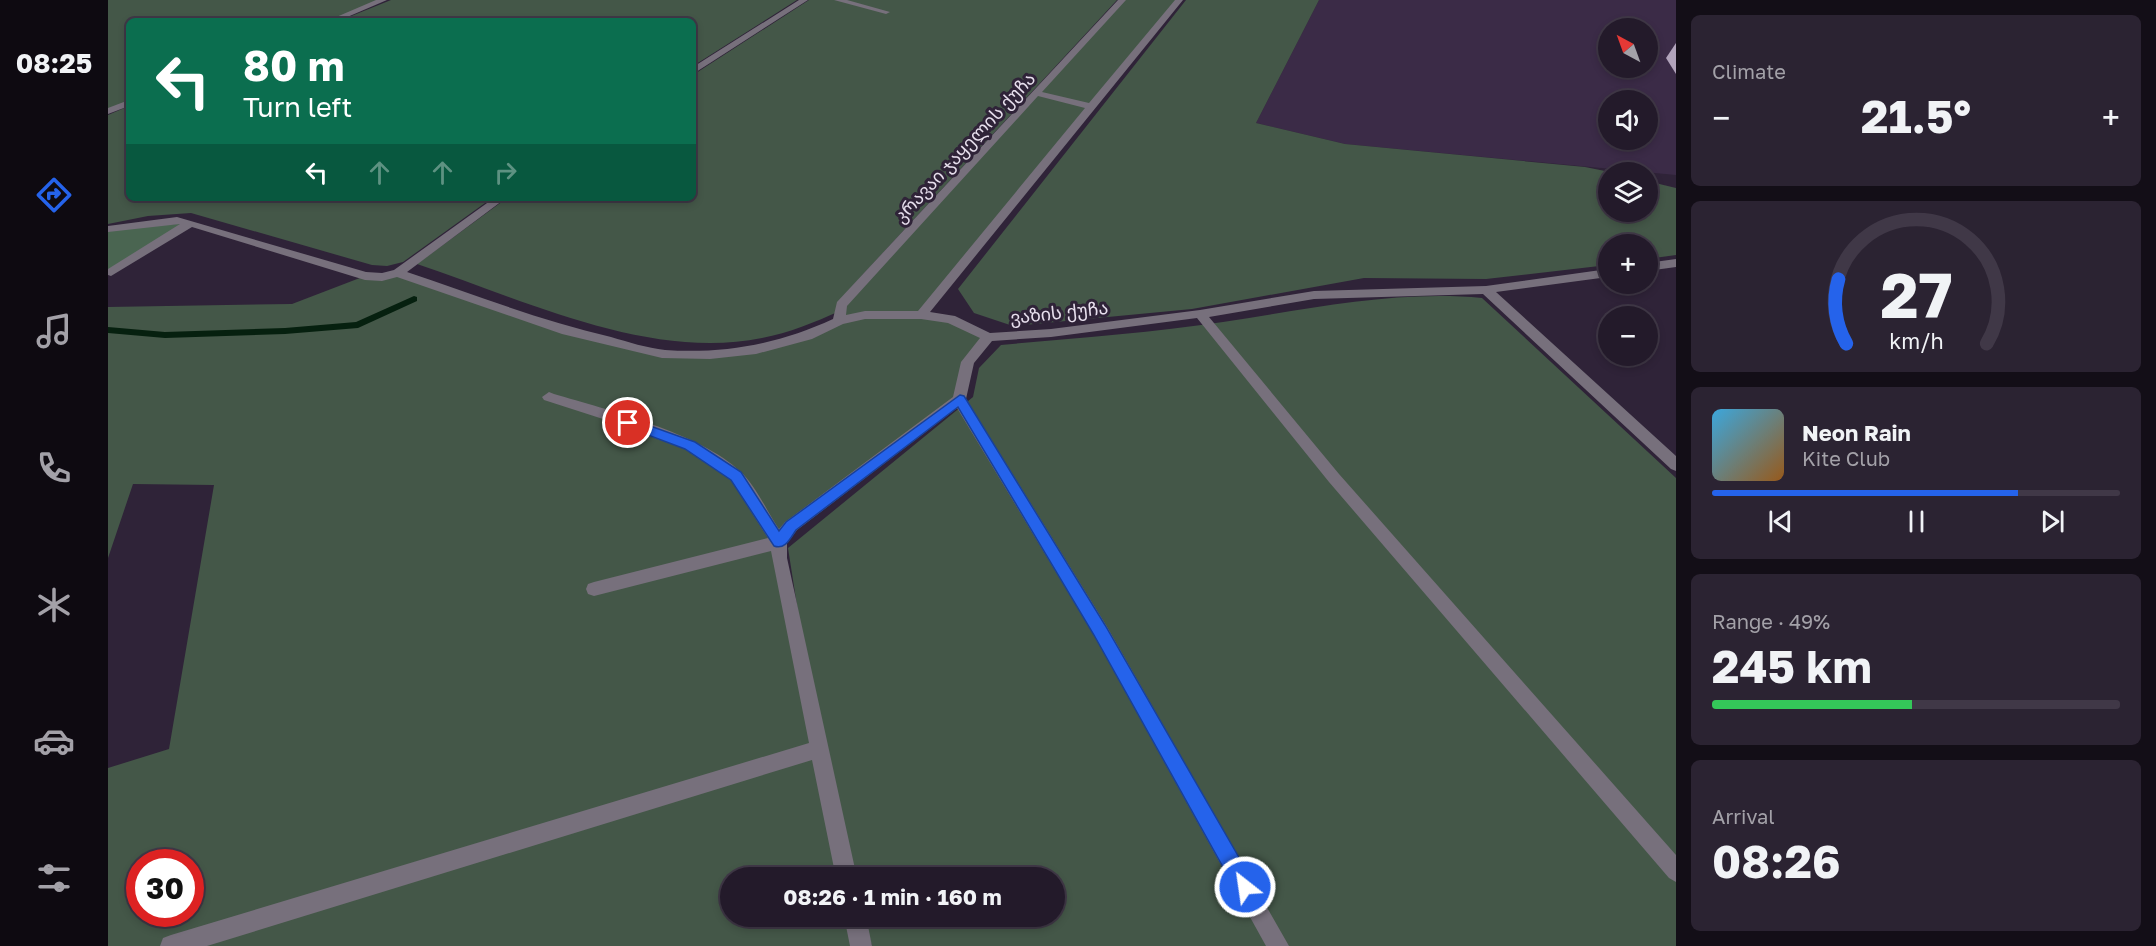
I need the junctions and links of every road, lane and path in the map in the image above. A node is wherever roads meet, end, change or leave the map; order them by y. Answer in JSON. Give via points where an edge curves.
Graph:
{"nodes":[{"id":1,"x":383,"y":0,"type":"edge"},
{"id":2,"x":804,"y":0,"type":"edge"},
{"id":3,"x":838,"y":0,"type":"edge"},
{"id":4,"x":1122,"y":0,"type":"edge"},
{"id":5,"x":1179,"y":0,"type":"edge"},
{"id":6,"x":886,"y":12,"type":"dead end"},
{"id":7,"x":338,"y":18,"type":"edge"},
{"id":8,"x":696,"y":69,"type":"edge"},
{"id":9,"x":1036,"y":93,"type":"junction"},
{"id":10,"x":126,"y":104,"type":"edge"},
{"id":11,"x":1092,"y":107,"type":"junction"},
{"id":12,"x":108,"y":111,"type":"edge"},
{"id":13,"x":496,"y":201,"type":"edge"},
{"id":14,"x":190,"y":223,"type":"junction"},
{"id":15,"x":108,"y":229,"type":"edge"},
{"id":16,"x":1676,"y":263,"type":"edge"},
{"id":17,"x":1658,"y":265,"type":"edge"},
{"id":18,"x":111,"y":272,"type":"dead end"},
{"id":19,"x":398,"y":273,"type":"junction"},
{"id":20,"x":1598,"y":274,"type":"edge"},
{"id":21,"x":1486,"y":290,"type":"junction"},
{"id":22,"x":1200,"y":314,"type":"junction"},
{"id":23,"x":921,"y":315,"type":"junction"},
{"id":24,"x":839,"y":321,"type":"junction"},
{"id":25,"x":988,"y":337,"type":"junction"},
{"id":26,"x":549,"y":398,"type":"dead end"},
{"id":27,"x":960,"y":399,"type":"junction"},
{"id":28,"x":1676,"y":465,"type":"edge"},
{"id":29,"x":779,"y":542,"type":"junction"},
{"id":30,"x":594,"y":589,"type":"dead end"},
{"id":31,"x":819,"y":749,"type":"junction"},
{"id":32,"x":845,"y":867,"type":"edge"},
{"id":33,"x":1676,"y":871,"type":"edge"},
{"id":34,"x":857,"y":927,"type":"edge"},
{"id":35,"x":171,"y":946,"type":"edge"},
{"id":36,"x":861,"y":946,"type":"edge"},
{"id":37,"x":1278,"y":946,"type":"edge"}],
"edges":[{"from":1,"to":7,"type":"street"},
{"from":2,"to":8,"type":"street"},
{"from":3,"to":6,"type":"street"},
{"from":4,"to":9,"type":"street","name":"კრავაი ჯაყელის ქუჩა"},
{"from":5,"to":11,"type":"street"},
{"from":9,"to":11,"type":"street"},
{"from":9,"to":24,"type":"street","name":"კრავაი ჯაყელის ქუჩა","via":[[842,305]]},
{"from":10,"to":12,"type":"street"},
{"from":11,"to":23,"type":"street"},
{"from":13,"to":19,"type":"street"},
{"from":14,"to":15,"type":"street","via":[[155,221]]},
{"from":14,"to":18,"type":"street"},
{"from":14,"to":19,"type":"street","via":[[365,276]]},
{"from":16,"to":17,"type":"street"},
{"from":19,"to":24,"type":"street","name":"ვაზის ქუჩა","via":[[567,331],[662,354],[710,355],[756,350],[807,336]]},
{"from":20,"to":21,"type":"street","name":"ვაზის ქუჩა"},
{"from":21,"to":22,"type":"street","name":"ვაზის ქუჩა","via":[[1314,295]]},
{"from":21,"to":28,"type":"street"},
{"from":22,"to":25,"type":"street","name":"ვაზის ქუჩა"},
{"from":22,"to":33,"type":"street","via":[[1334,478]]},
{"from":23,"to":24,"type":"street","name":"ვაზის ქუჩა","via":[[865,315]]},
{"from":23,"to":25,"type":"street","name":"ვაზის ქუჩა","via":[[951,319]]},
{"from":25,"to":27,"type":"street","via":[[968,362]]},
{"from":26,"to":29,"type":"street","via":[[690,445],[736,476]]},
{"from":27,"to":29,"type":"street","via":[[791,526]]},
{"from":27,"to":37,"type":"street","via":[[1100,630]]},
{"from":29,"to":30,"type":"street"},
{"from":29,"to":31,"type":"street","via":[[778,558]]},
{"from":31,"to":32,"type":"street"},
{"from":31,"to":35,"type":"street"},
{"from":34,"to":36,"type":"street"}]}
